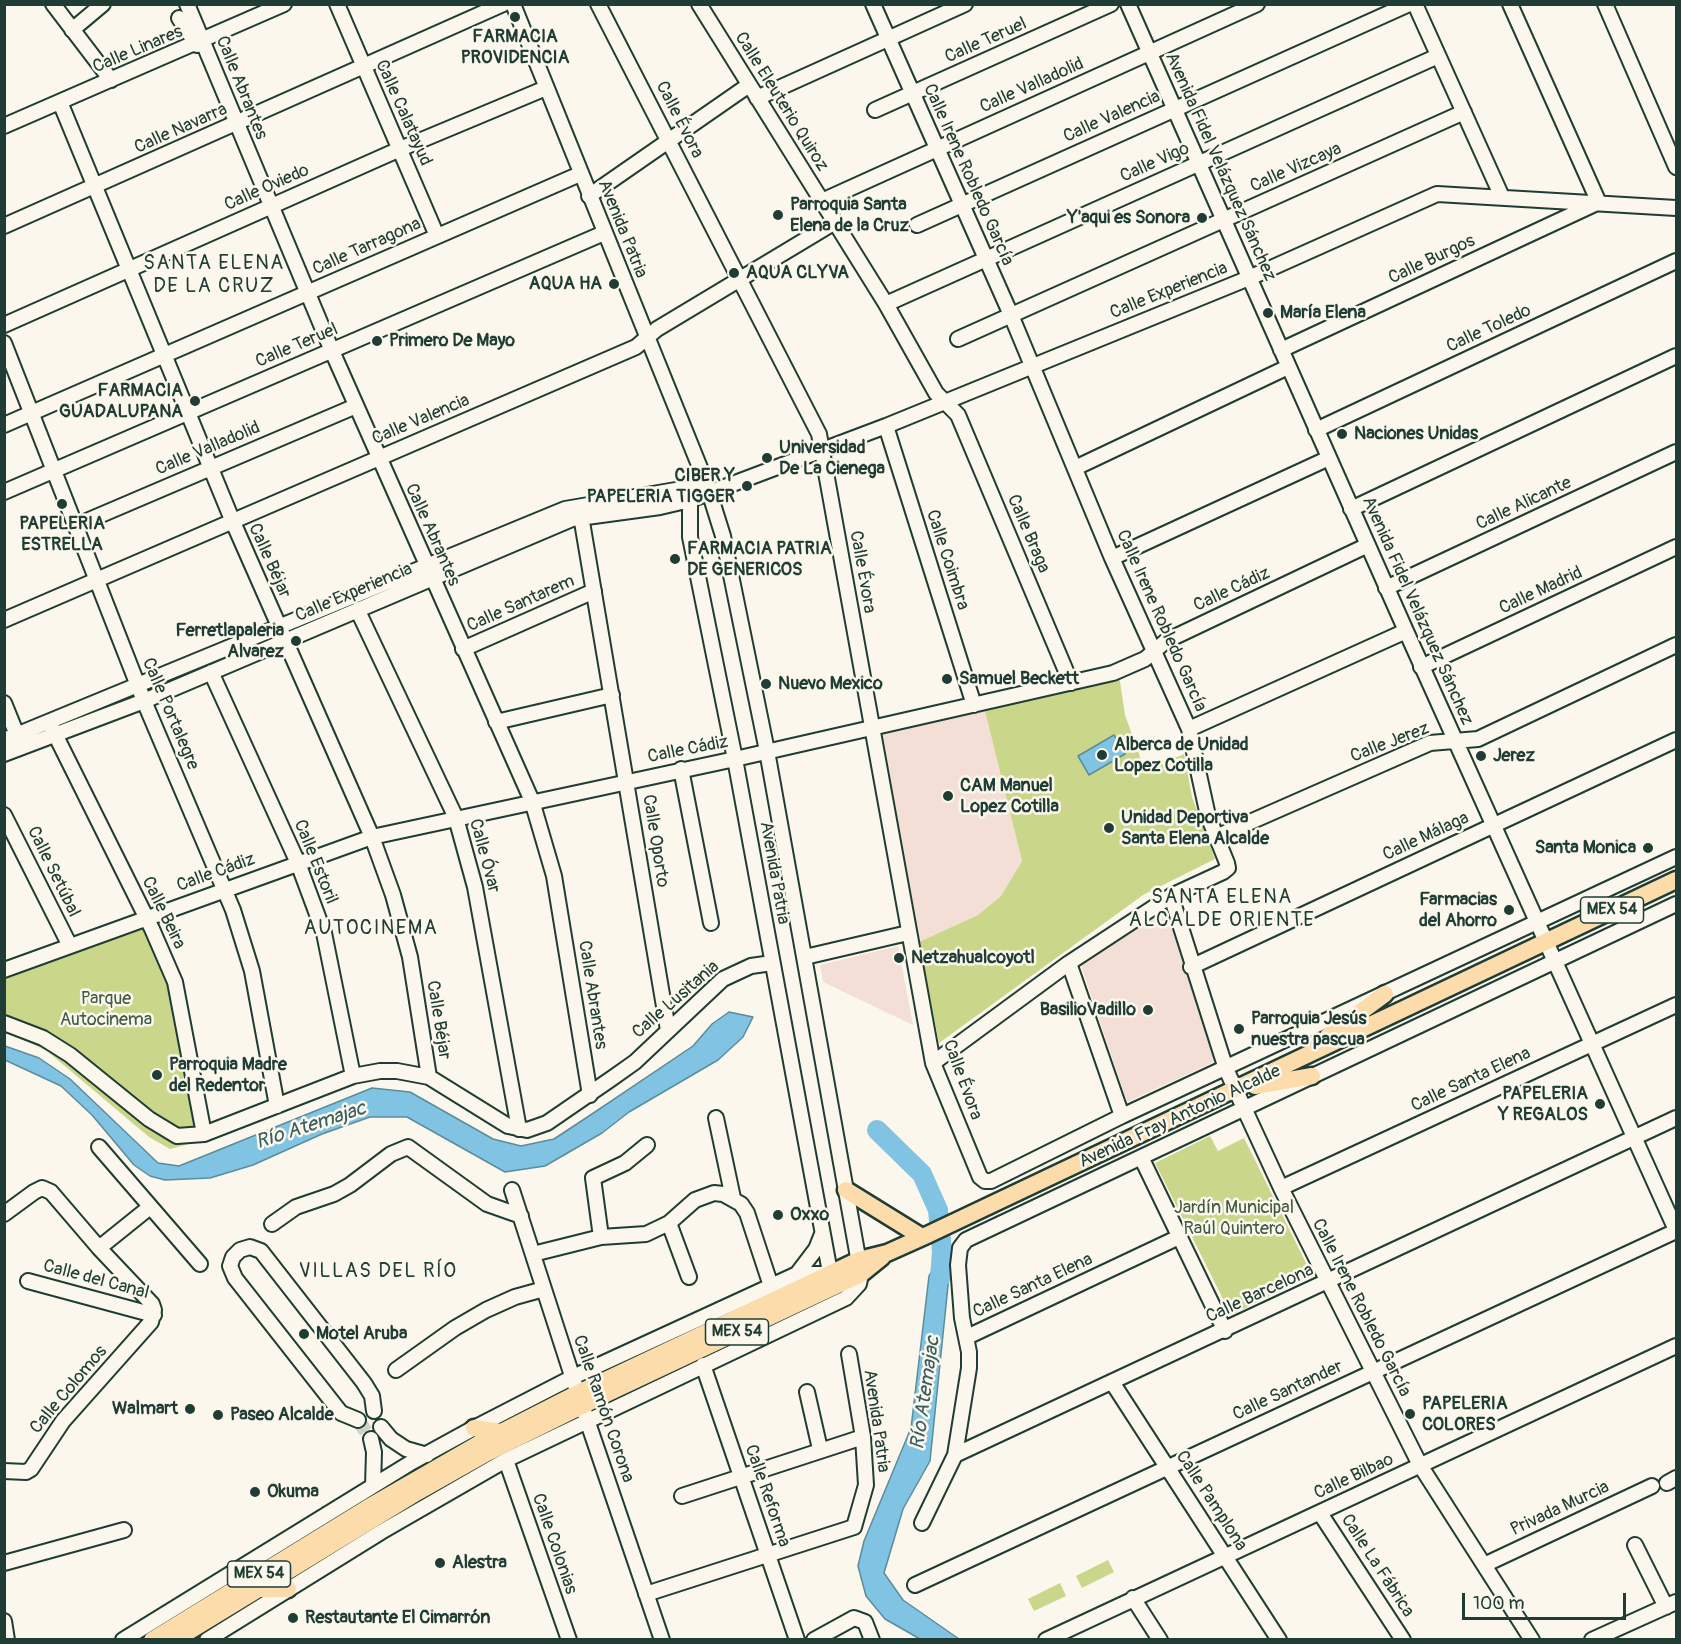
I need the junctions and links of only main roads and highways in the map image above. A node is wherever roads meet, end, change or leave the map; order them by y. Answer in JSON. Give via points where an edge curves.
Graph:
{"nodes":[{"id":1,"x":1677,"y":880,"type":"edge"},
{"id":2,"x":1385,"y":994,"type":"road end"},
{"id":3,"x":1300,"y":1058,"type":"junction"},
{"id":4,"x":1312,"y":1076,"type":"road end"},
{"id":5,"x":1234,"y":1090,"type":"junction"},
{"id":6,"x":846,"y":1190,"type":"road end"},
{"id":7,"x":923,"y":1236,"type":"junction"},
{"id":8,"x":580,"y":1399,"type":"junction"},
{"id":9,"x":474,"y":1428,"type":"road end"},
{"id":10,"x":501,"y":1432,"type":"junction"},
{"id":11,"x":258,"y":1589,"type":"junction"},
{"id":12,"x":288,"y":1589,"type":"road end"},
{"id":13,"x":152,"y":1640,"type":"edge"},
{"id":14,"x":175,"y":1640,"type":"edge"}],
"edges":[{"from":1,"to":3,"type":"main road","name":"Avenida Fray Antonio Alcalde","number":"MEX 54"},
{"from":2,"to":3,"type":"main road"},
{"from":3,"to":5,"type":"main road","name":"Avenida Fray Antonio Alcalde","number":"MEX 54"},
{"from":4,"to":5,"type":"main road"},
{"from":5,"to":7,"type":"main road","name":"Avenida Fray Antonio Alcalde","number":"MEX 54"},
{"from":6,"to":7,"type":"main road"},
{"from":7,"to":8,"type":"main road","name":"Avenida Fray Antonio Alcalde","number":"MEX 54"},
{"from":8,"to":10,"type":"main road","number":"MEX 54"},
{"from":8,"to":11,"type":"main road","number":"MEX 54"},
{"from":9,"to":10,"type":"main road"},
{"from":10,"to":13,"type":"main road","number":"MEX 54","via":[[367,1508]]},
{"from":11,"to":12,"type":"main road"},
{"from":11,"to":14,"type":"main road","number":"MEX 54"}]}
